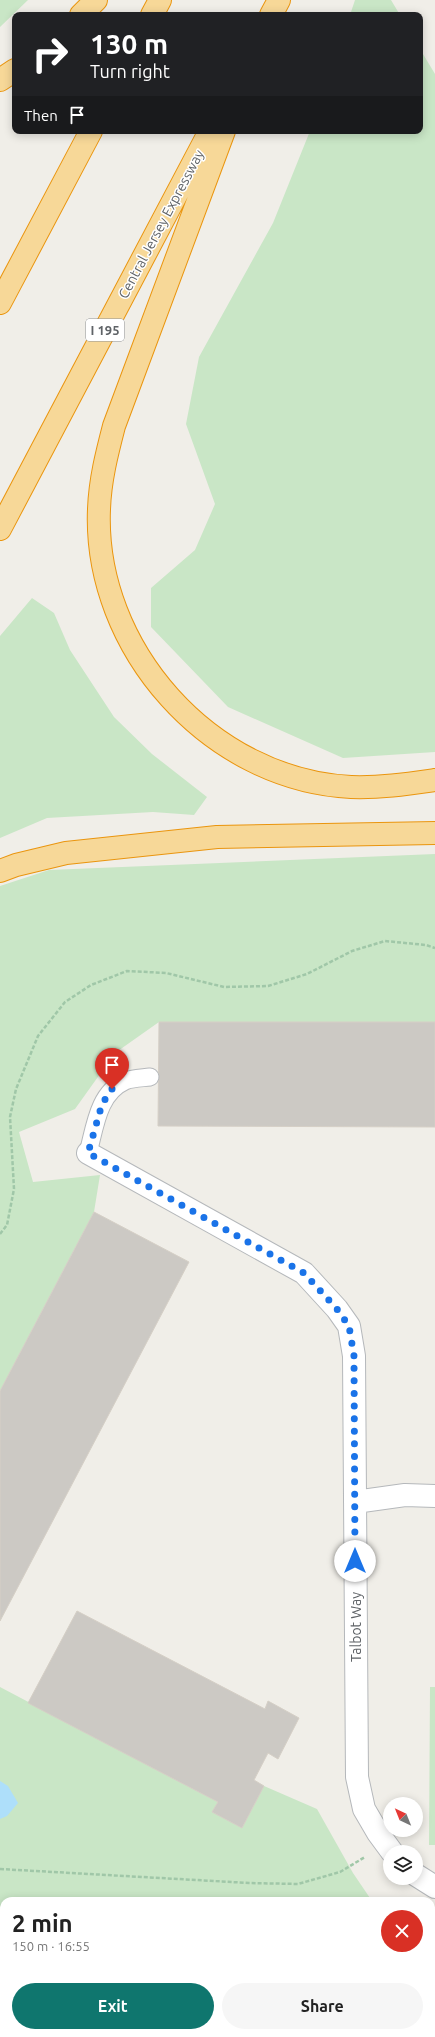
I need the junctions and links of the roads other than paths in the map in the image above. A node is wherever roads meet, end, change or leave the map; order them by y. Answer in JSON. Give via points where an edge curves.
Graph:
{"nodes":[{"id":1,"x":96,"y":0,"type":"edge"},
{"id":2,"x":160,"y":0,"type":"edge"},
{"id":3,"x":279,"y":0,"type":"edge"},
{"id":4,"x":84,"y":12,"type":"edge"},
{"id":5,"x":154,"y":12,"type":"edge"},
{"id":6,"x":273,"y":12,"type":"edge"},
{"id":7,"x":12,"y":72,"type":"edge"},
{"id":8,"x":0,"y":80,"type":"edge"},
{"id":9,"x":88,"y":134,"type":"edge"},
{"id":10,"x":208,"y":134,"type":"edge"},
{"id":11,"x":223,"y":134,"type":"edge"},
{"id":12,"x":0,"y":303,"type":"edge"},
{"id":13,"x":0,"y":529,"type":"edge"},
{"id":14,"x":435,"y":780,"type":"edge"},
{"id":15,"x":435,"y":833,"type":"edge"},
{"id":16,"x":0,"y":871,"type":"edge"},
{"id":17,"x":150,"y":1077,"type":"dead end"},
{"id":18,"x":88,"y":1153,"type":"joint"},
{"id":19,"x":435,"y":1496,"type":"edge"},
{"id":20,"x":355,"y":1502,"type":"junction"},
{"id":21,"x":387,"y":1845,"type":"edge"},
{"id":22,"x":423,"y":1879,"type":"edge"},
{"id":23,"x":435,"y":1887,"type":"edge"}],
"edges":[{"from":1,"to":4,"type":"highway"},
{"from":2,"to":5,"type":"highway"},
{"from":3,"to":6,"type":"highway"},
{"from":7,"to":8,"type":"highway"},
{"from":9,"to":12,"type":"highway"},
{"from":10,"to":13,"type":"highway","name":"Central Jersey Expressway","number":"I 195"},
{"from":11,"to":14,"type":"highway","via":[[114,426],[103,467],[98,510],[102,557],[113,603],[132,646],[158,686],[191,720],[229,748],[281,772],[308,780],[350,787],[393,787]]},
{"from":15,"to":16,"type":"highway","via":[[217,837],[66,853]]},
{"from":17,"to":18,"type":"lane","via":[[126,1081],[112,1089],[102,1104]]},
{"from":18,"to":20,"type":"street","name":"Talbot Way","via":[[304,1273],[337,1309],[349,1326],[354,1356]]},
{"from":19,"to":20,"type":"street","via":[[406,1495]]},
{"from":20,"to":21,"type":"street","name":"Talbot Way","via":[[357,1777],[364,1809]]},
{"from":22,"to":23,"type":"street"}]}
